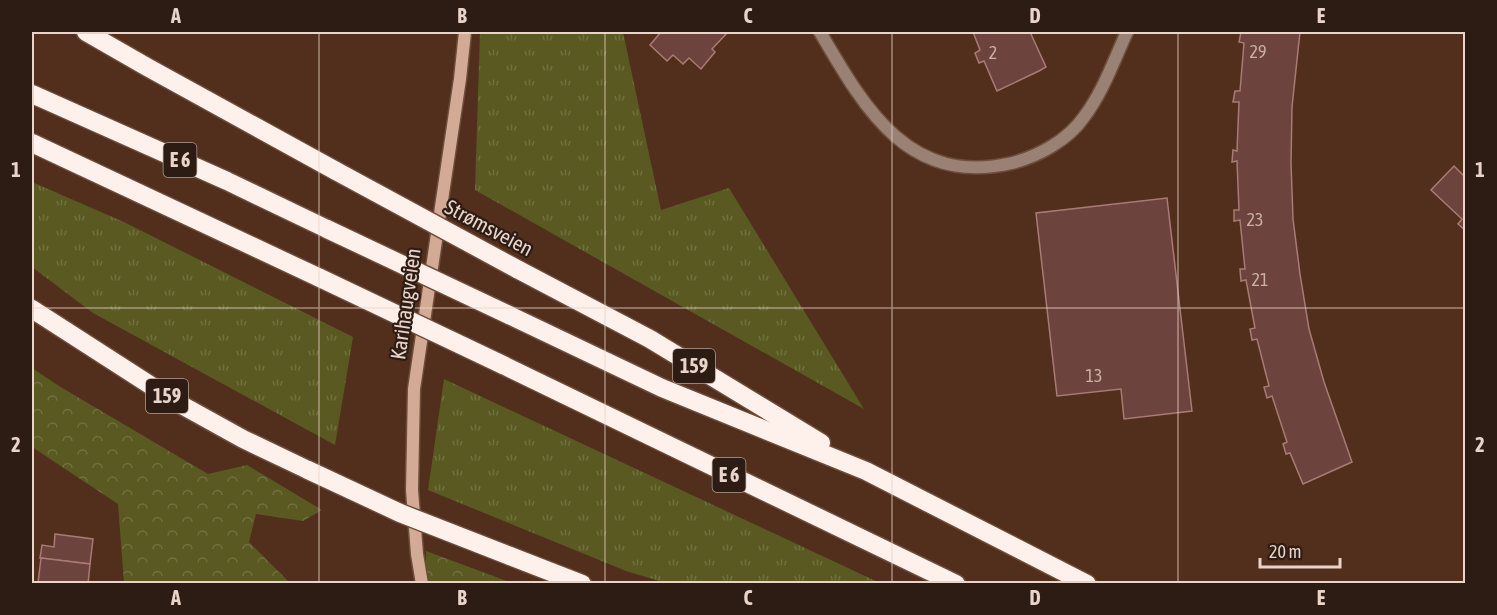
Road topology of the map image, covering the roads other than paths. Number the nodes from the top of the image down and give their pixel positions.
1 (86, 32) edge
2 (465, 32) edge
3 (820, 32) edge
4 (1126, 32) edge
5 (32, 94) edge
6 (32, 143) edge
7 (32, 309) edge
8 (866, 471) junction
9 (422, 584) edge
10 (582, 584) edge
11 (956, 584) edge
12 (1087, 584) edge

1 - 8 highway, Strømsveien / 159, bridge
2 - 9 main road, Karihaugveien
3 - 4 street
5 - 8 highway, E 6, bridge
6 - 11 highway, E 6, bridge
7 - 10 highway, 159, bridge
8 - 12 highway, E 6

